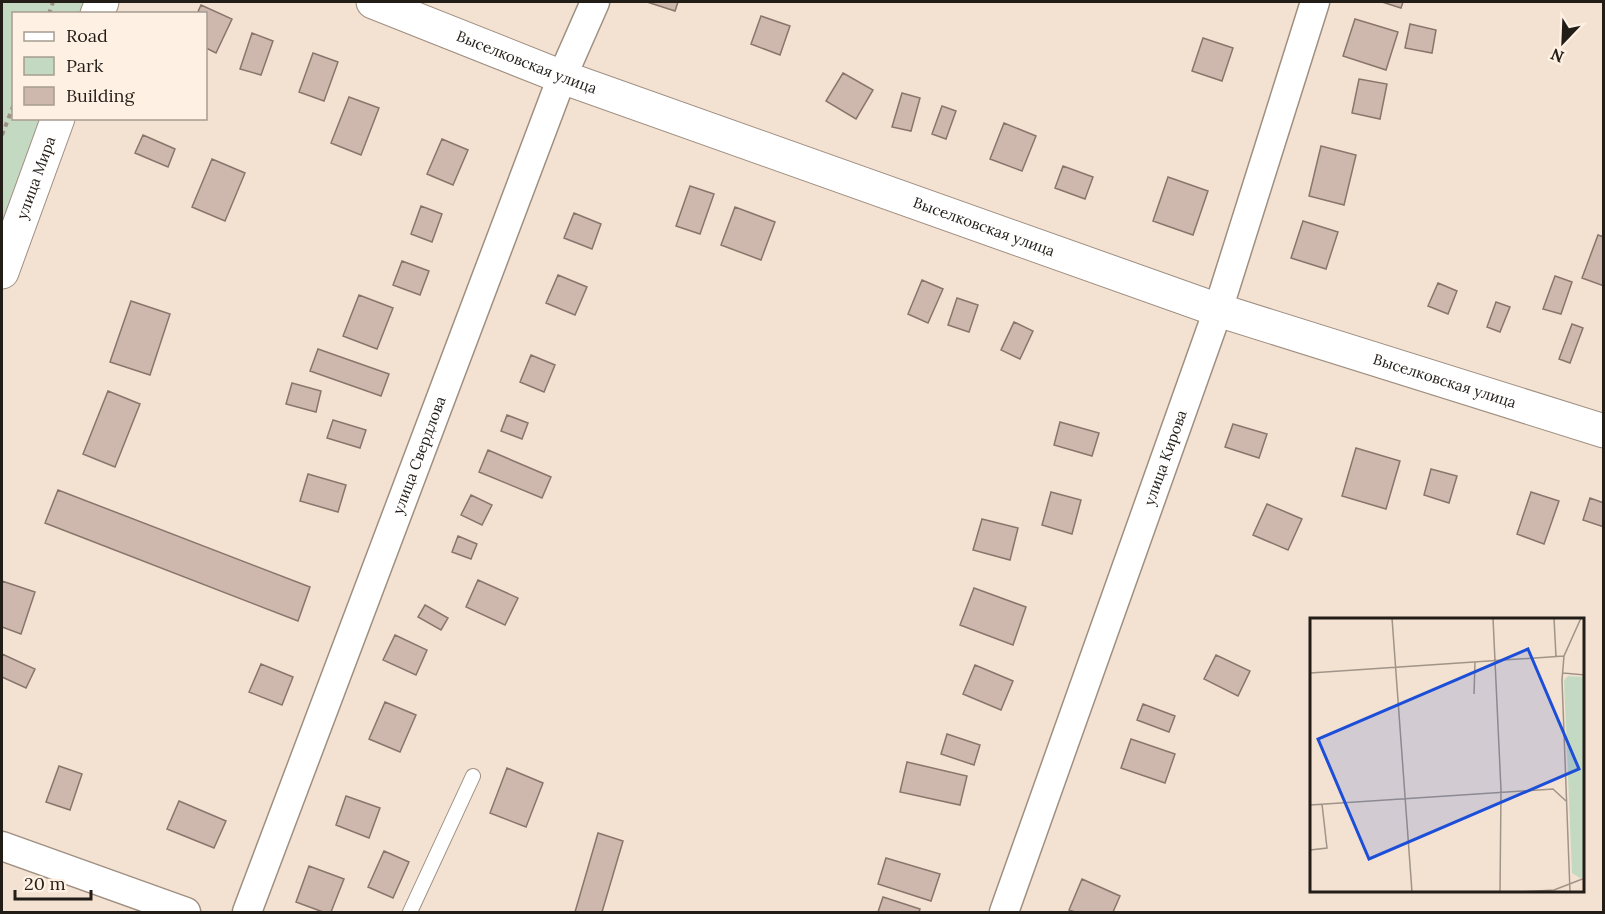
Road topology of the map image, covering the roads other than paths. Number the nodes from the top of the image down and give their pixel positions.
1 (373, 2) edge
2 (595, 2) edge
3 (1315, 2) edge
4 (562, 77) junction
5 (57, 120) edge
6 (2, 272) edge
7 (1218, 310) junction
8 (1604, 431) edge
9 (473, 776) dead end
10 (2, 846) edge
11 (186, 912) edge
12 (247, 912) edge
13 (410, 912) edge
14 (1005, 912) edge

1 - 4 street, Выселковская улица
2 - 4 street, улица Свердлова
3 - 7 street, улица Кирова
4 - 7 street, Выселковская улица
4 - 12 street, улица Свердлова
5 - 6 street, улица Мира
7 - 8 street, Выселковская улица
7 - 14 street, улица Кирова
9 - 13 lane
10 - 11 street

